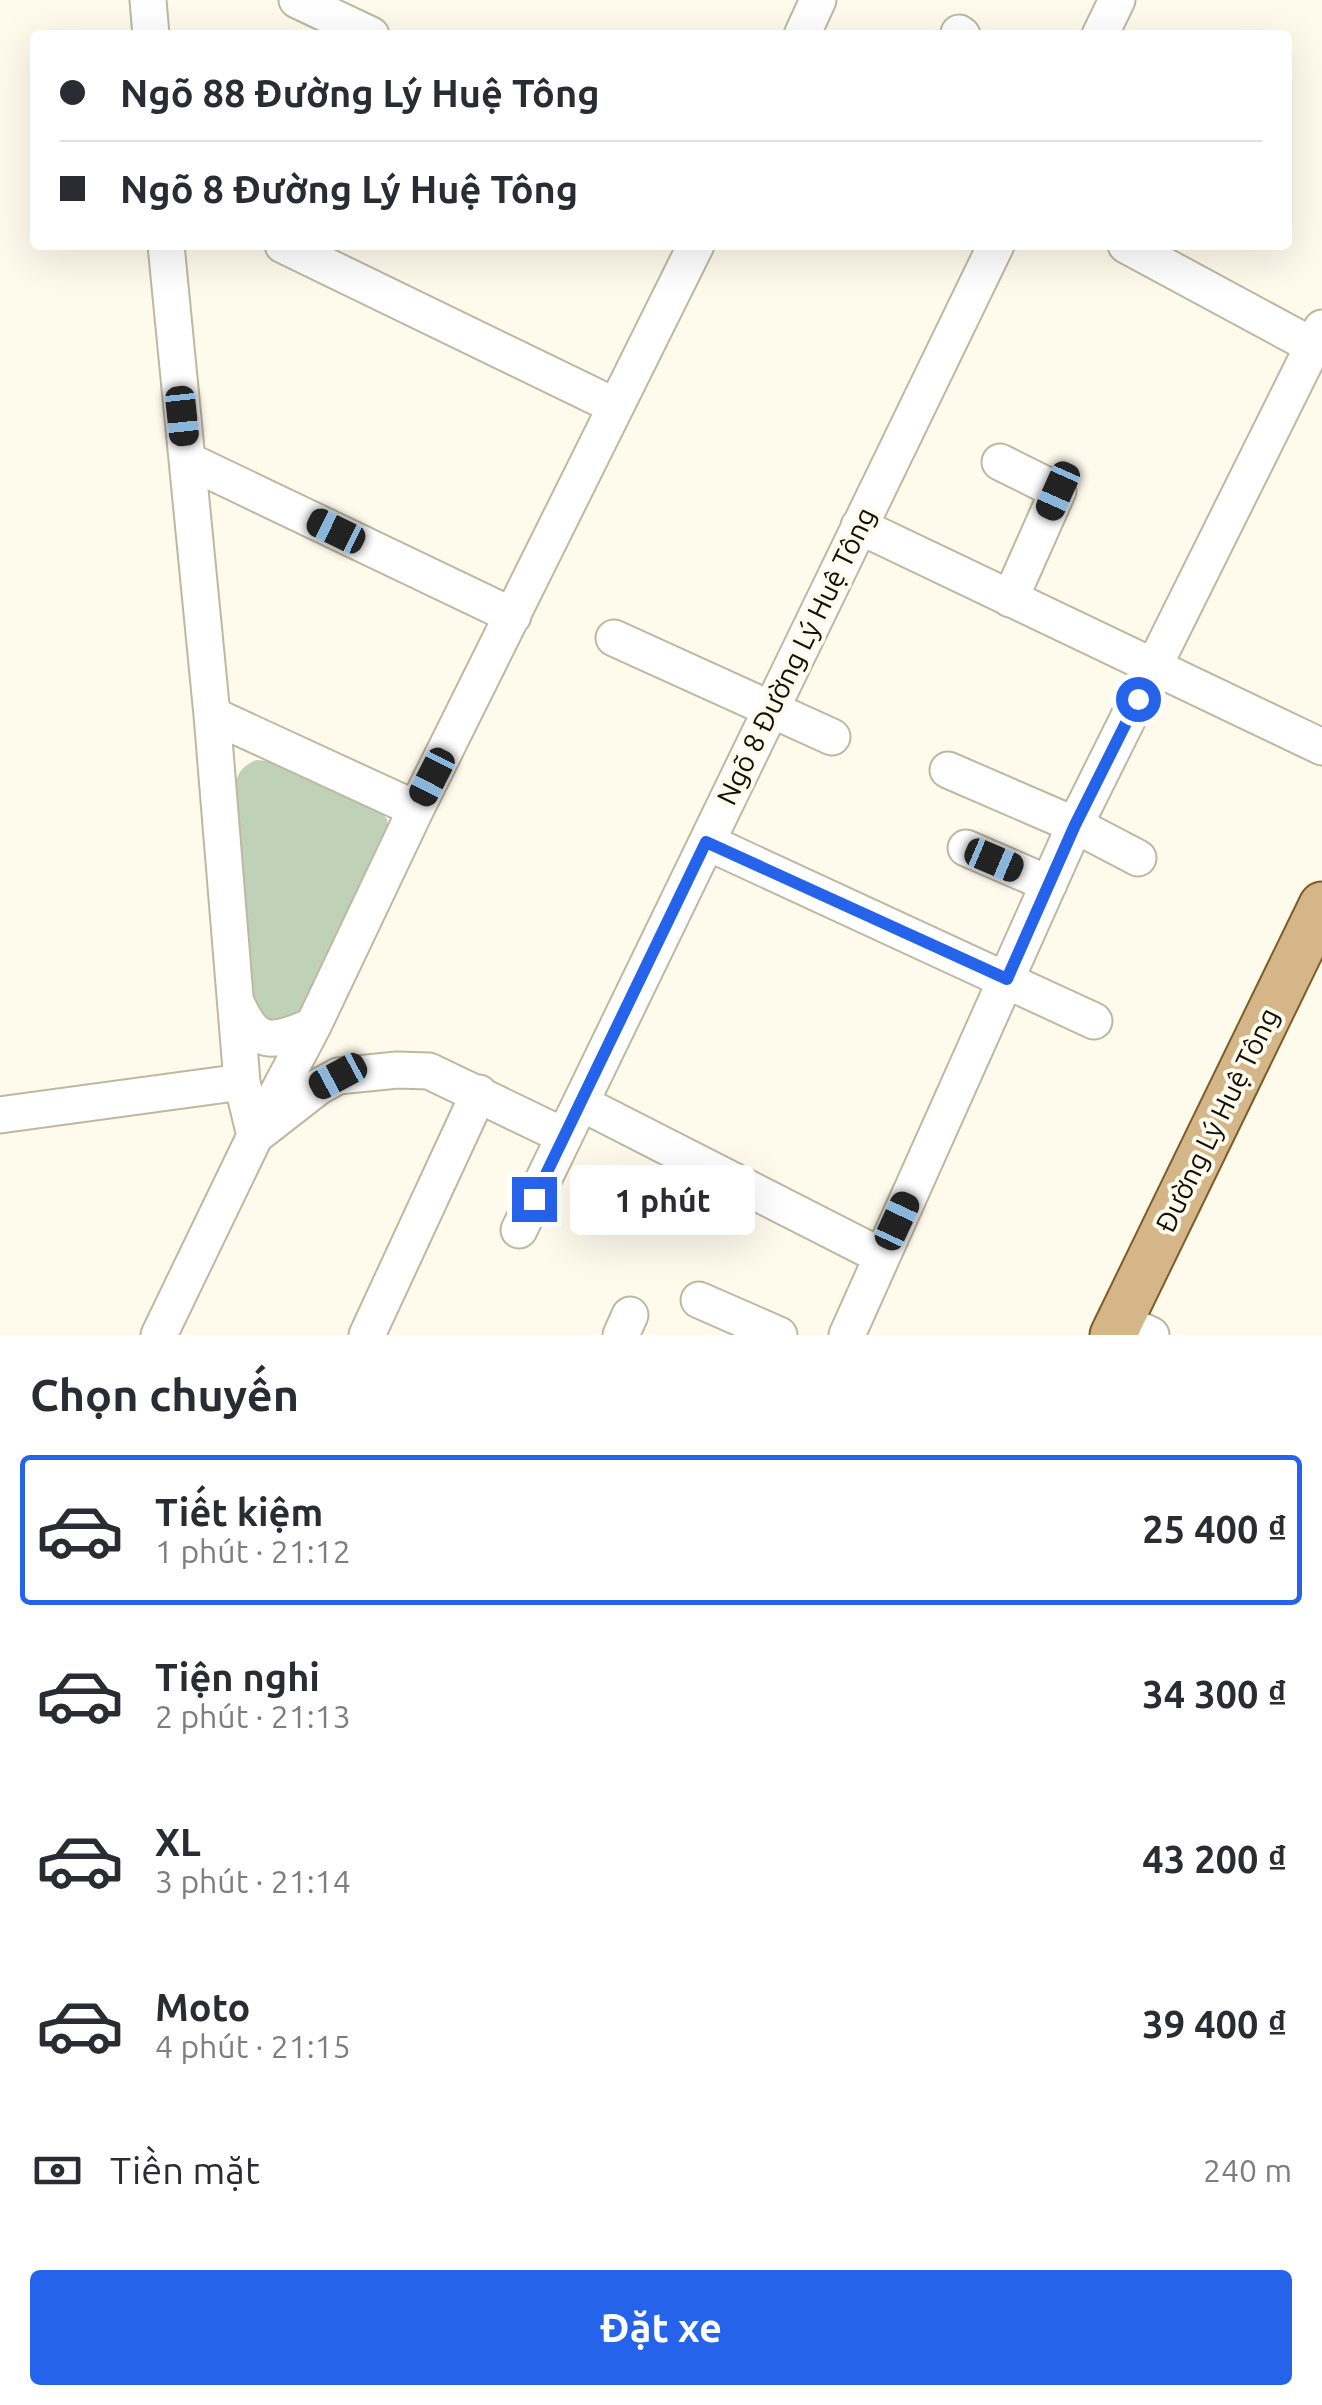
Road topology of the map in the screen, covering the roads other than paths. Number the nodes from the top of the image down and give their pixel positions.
1 (148, 0) edge
2 (297, 0) edge
3 (818, 0) edge
4 (1117, 0) edge
5 (150, 30) edge
6 (360, 30) edge
7 (804, 30) edge
8 (1102, 30) edge
9 (166, 250) edge
10 (292, 250) edge
11 (693, 250) edge
12 (994, 250) edge
13 (1136, 250) edge
14 (1318, 337) edge
15 (615, 406) junction
16 (187, 460) junction
17 (1000, 462) dead end
18 (859, 526) junction
19 (1010, 598) junction
20 (512, 616) junction
21 (614, 638) dead end
22 (1154, 667) junction
23 (770, 710) junction
24 (212, 715) junction
25 (832, 737) dead end
26 (1322, 747) edge
27 (948, 770) dead end
28 (416, 809) junction
29 (1075, 825) junction
30 (706, 842) junction
31 (966, 848) dead end
32 (1138, 858) dead end
33 (1049, 884) junction
34 (1316, 932) edge
35 (1007, 979) junction
36 (236, 1001) junction
37 (1094, 1022) dead end
38 (314, 1026) junction
39 (242, 1082) junction
40 (479, 1093) junction
41 (580, 1103) junction
42 (0, 1115) edge
43 (255, 1136) junction
44 (564, 1136) junction
45 (519, 1230) dead end
46 (882, 1256) junction
47 (699, 1300) dead end
48 (1128, 1330) edge
49 (160, 1335) edge
50 (367, 1335) edge
51 (778, 1335) edge
52 (847, 1335) edge

1 - 5 street
2 - 6 street
3 - 7 street
4 - 8 street
9 - 16 street
10 - 15 street
11 - 15 street
12 - 18 street, Ngõ 8 Đường Lý Huệ Tông
13 - 14 street
14 - 22 street
15 - 20 street
16 - 20 street
16 - 24 street
17 - 19 street
18 - 19 street
18 - 23 street, Ngõ 8 Đường Lý Huệ Tông
19 - 22 street
20 - 28 street
21 - 23 street
22 - 26 street
22 - 29 street
23 - 25 street
23 - 30 street, Ngõ 8 Đường Lý Huệ Tông
24 - 28 street
24 - 36 street
27 - 29 street
28 - 38 street
29 - 32 street
29 - 33 street
30 - 35 street
30 - 41 street, Ngõ 8 Đường Lý Huệ Tông
31 - 33 street
33 - 35 street
34 - 48 main road, Đường Lý Huệ Tông
35 - 37 street
35 - 46 street
36 - 38 street
36 - 39 street
38 - 43 street
39 - 42 street
39 - 43 street
40 - 43 street
40 - 44 street
40 - 50 street
41 - 44 street, Ngõ 8 Đường Lý Huệ Tông
41 - 46 street
43 - 49 street
44 - 45 street, Ngõ 8 Đường Lý Huệ Tông
46 - 52 street
47 - 51 street

